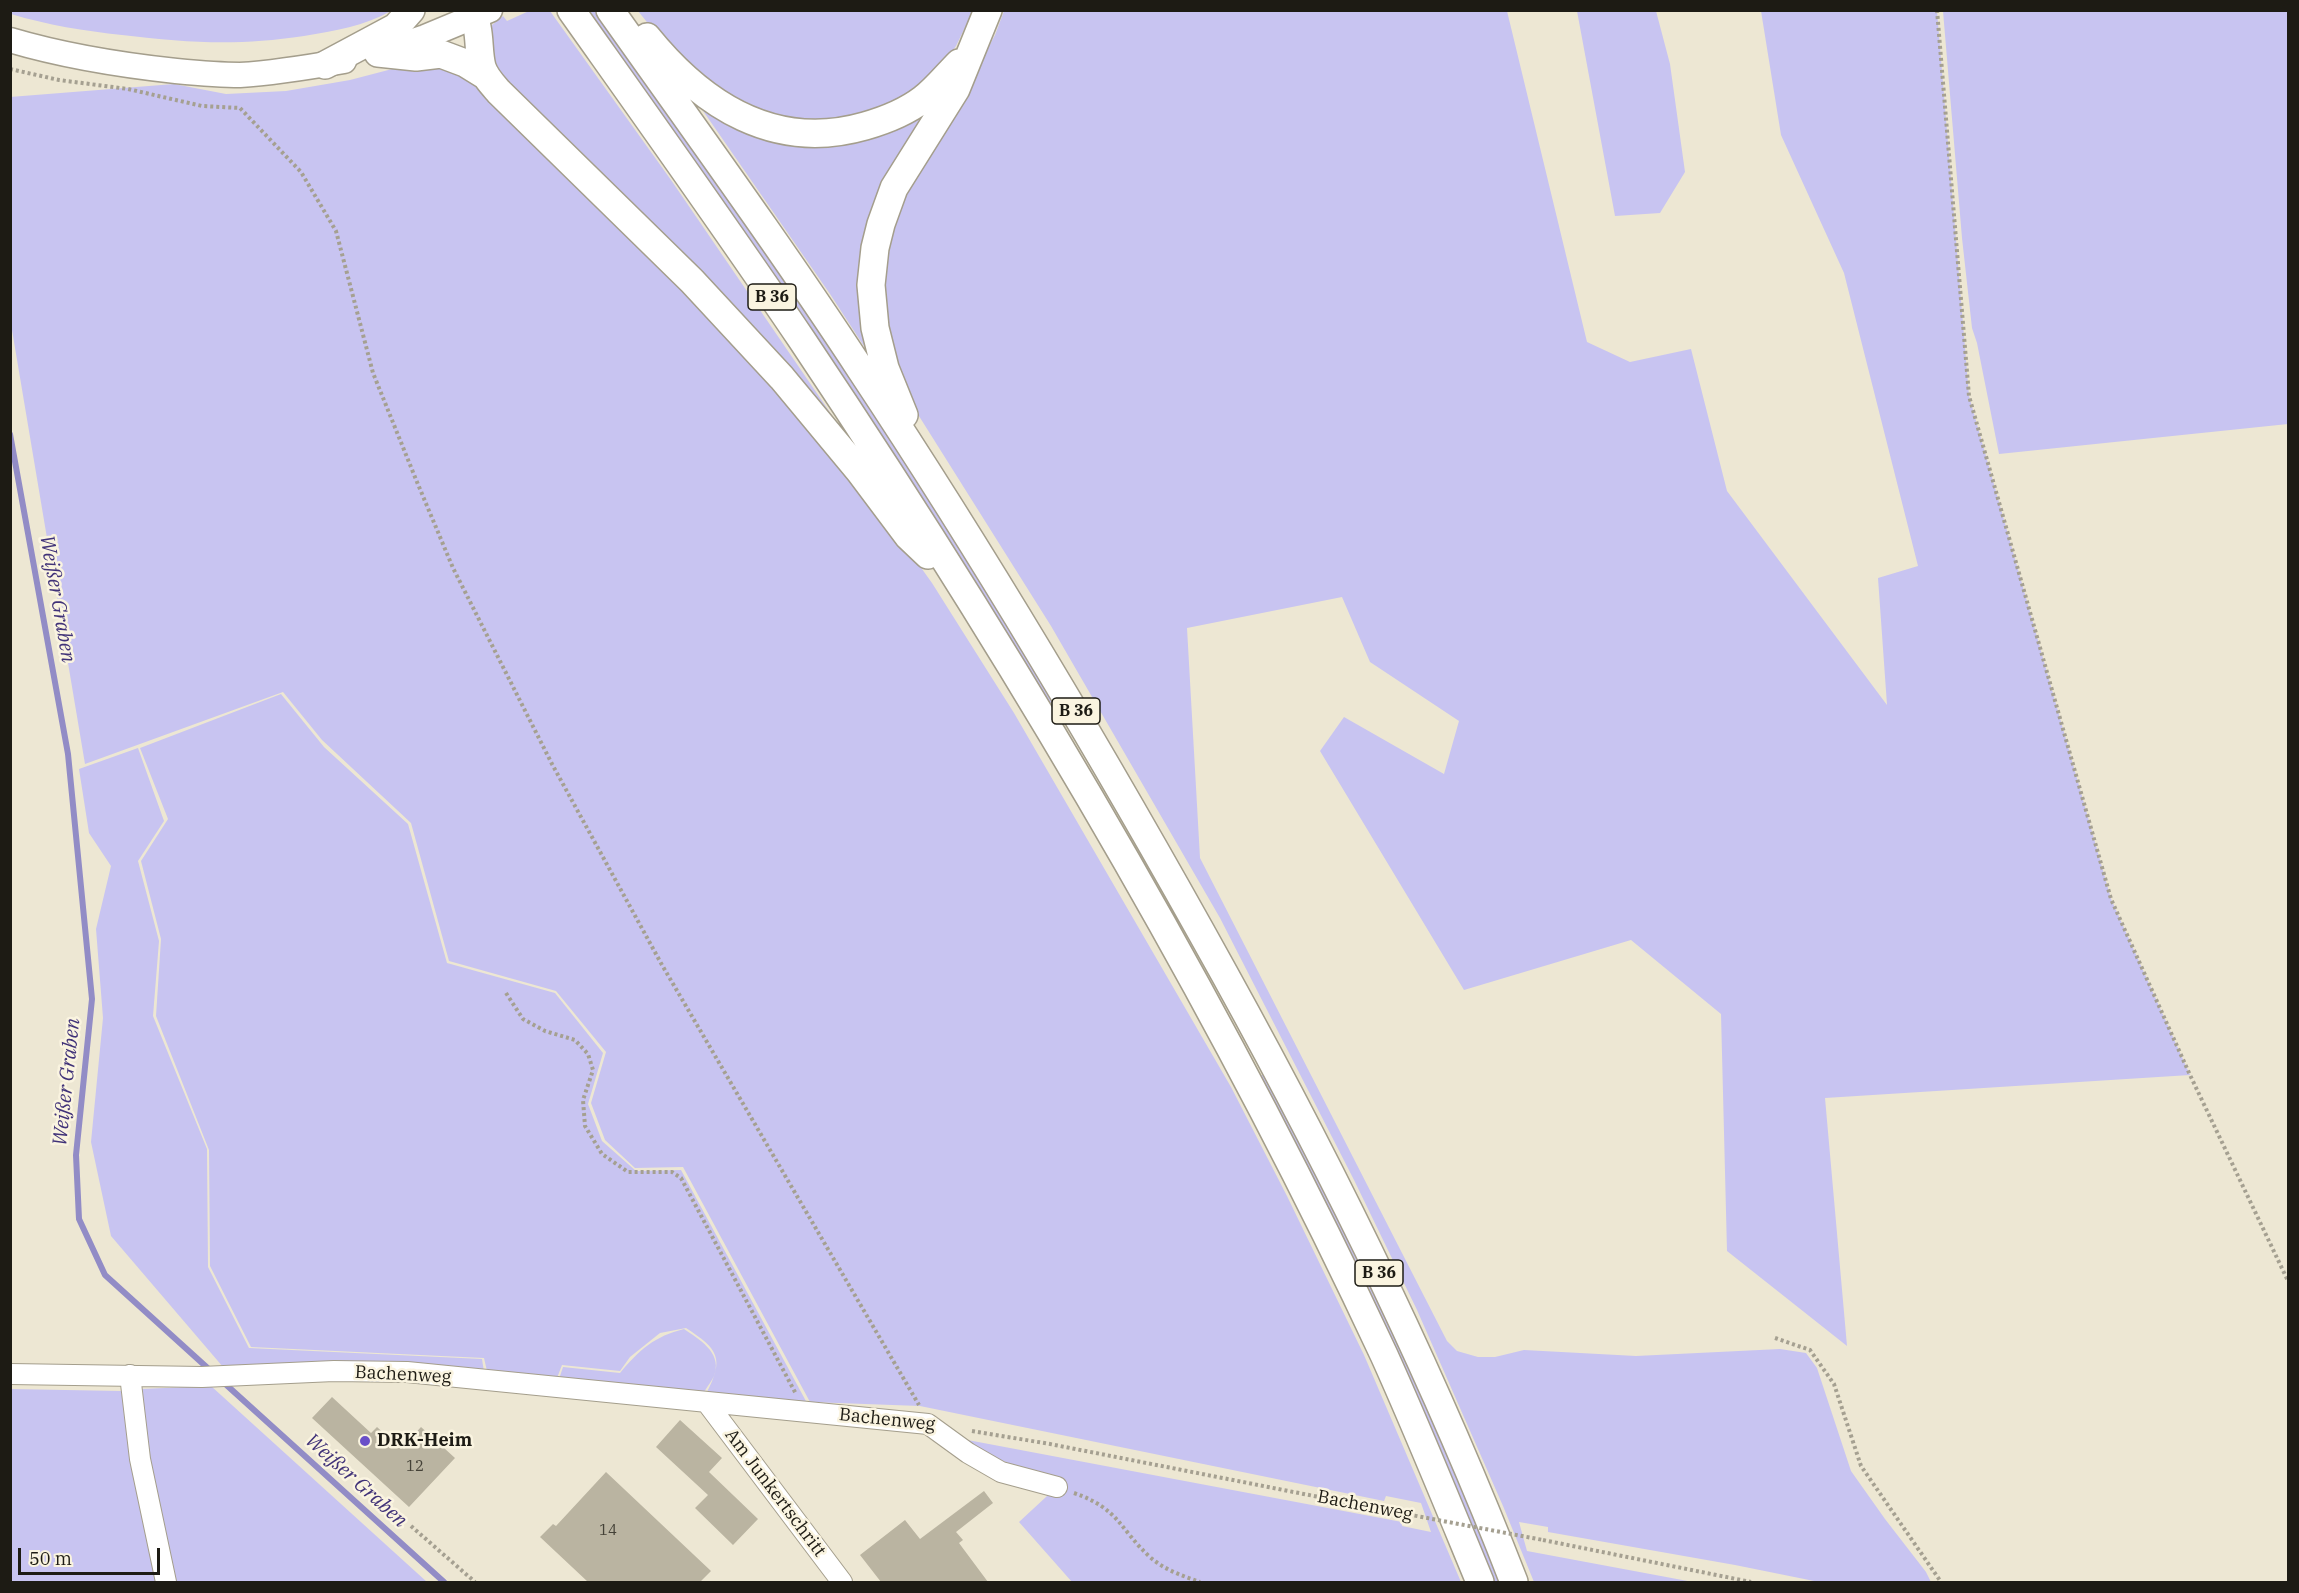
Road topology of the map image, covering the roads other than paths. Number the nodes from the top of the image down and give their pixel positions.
1 (411, 10) edge
2 (571, 10) edge
3 (610, 10) edge
4 (988, 10) edge
5 (478, 13) edge
6 (10, 40) edge
7 (970, 52) junction
8 (378, 53) junction
9 (325, 65) junction
10 (486, 76) junction
11 (917, 456) junction
12 (963, 590) junction
13 (10, 1374) edge
14 (130, 1375) junction
15 (707, 1403) junction
16 (1057, 1487) road end
17 (166, 1582) edge
18 (842, 1582) edge
19 (1480, 1582) edge
20 (1514, 1582) edge

1 - 9 highway
2 - 12 highway, B 36
3 - 7 highway
3 - 11 highway, B 36
4 - 7 highway
5 - 8 main road
5 - 10 highway, B 36
6 - 9 main road
7 - 11 highway, B 36
8 - 9 main road
8 - 10 highway, B 36
10 - 12 highway, B 36
11 - 20 highway, B 36
12 - 19 highway, B 36
13 - 14 street, Bachenweg
14 - 15 street, Bachenweg
14 - 17 street
15 - 16 street, Bachenweg
15 - 18 street, Am Junkertschritt

